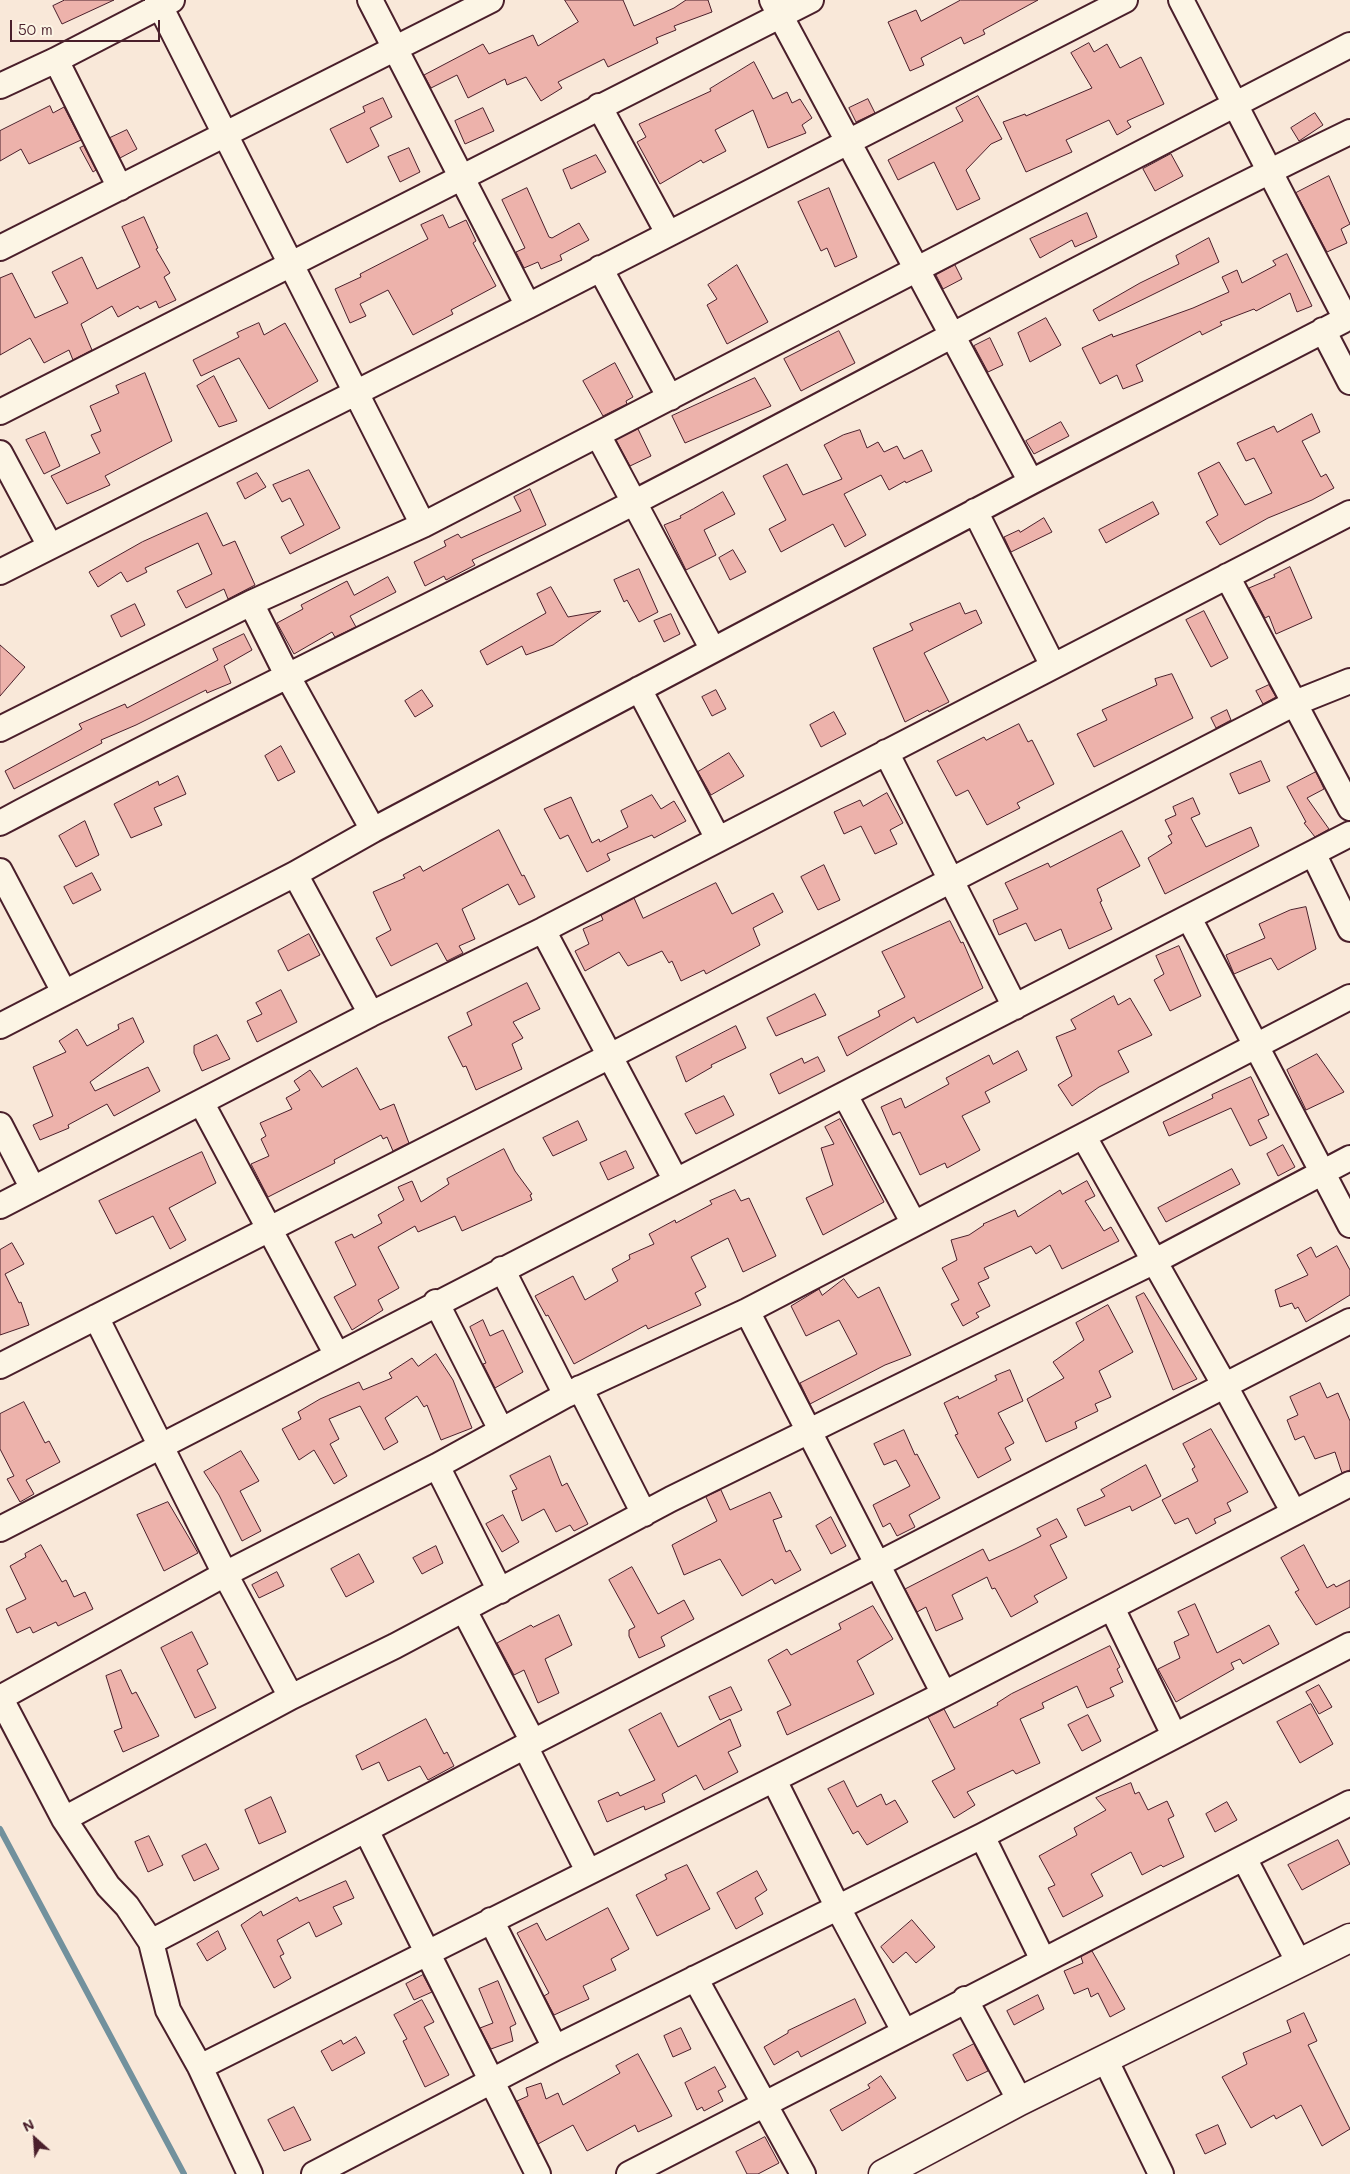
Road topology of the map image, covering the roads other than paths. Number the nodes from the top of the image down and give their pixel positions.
1 (370, 0) edge
2 (491, 0) edge
3 (811, 0) edge
4 (1125, 0) edge
5 (1181, 0) edge
6 (163, 2) edge
7 (777, 8) edge
8 (1350, 45) edge
9 (394, 50) junction
10 (56, 60) junction
11 (0, 86) edge
12 (1235, 104) junction
13 (599, 106) junction
14 (1350, 132) edge
15 (226, 135) junction
16 (849, 140) junction
17 (1269, 171) junction
18 (462, 178) junction
19 (120, 188) junction
20 (668, 233) junction
21 (0, 248) edge
22 (290, 264) junction
23 (600, 268) junction
24 (916, 268) junction
25 (528, 306) junction
26 (1348, 318) edge
27 (1323, 330) junction
28 (952, 334) junction
29 (1350, 382) edge
30 (354, 393) junction
31 (670, 398) junction
32 (0, 412) edge
33 (598, 435) junction
34 (0, 453) edge
35 (1031, 482) junction
36 (633, 503) junction
37 (975, 511) junction
38 (1350, 513) edge
39 (423, 525) junction
40 (50, 546) junction
41 (0, 572) edge
42 (1227, 576) junction
43 (251, 603) junction
44 (713, 650) junction
45 (1053, 666) junction
46 (287, 675) junction
47 (1350, 681) edge
48 (639, 690) junction
49 (1295, 703) junction
50 (0, 730) edge
51 (886, 752) junction
52 (1350, 808) edge
53 (0, 823) edge
54 (373, 830) junction
55 (1350, 834) edge
56 (718, 839) junction
57 (1313, 853) junction
58 (0, 871) edge
59 (295, 874) junction
60 (951, 880) junction
61 (1189, 918) junction
62 (1350, 929) edge
63 (543, 930) junction
64 (64, 992) junction
65 (1350, 997) edge
66 (1014, 1007) junction
67 (371, 1014) junction
68 (0, 1026) edge
69 (1257, 1046) junction
70 (610, 1056) junction
71 (845, 1095) junction
72 (201, 1102) junction
73 (0, 1125) edge
74 (1084, 1137) junction
75 (1350, 1158) edge
76 (1323, 1173) junction
77 (676, 1182) junction
78 (33, 1189) junction
79 (0, 1206) edge
80 (914, 1224) junction
81 (1350, 1225) edge
82 (269, 1230) junction
83 (1153, 1262) junction
84 (502, 1269) junction
85 (436, 1302) junction
86 (748, 1311) junction
87 (96, 1317) junction
88 (1350, 1322) edge
89 (336, 1356) junction
90 (0, 1366) edge
91 (1225, 1386) junction
92 (573, 1392) junction
93 (501, 1430) junction
94 (810, 1432) junction
95 (160, 1446) junction
96 (437, 1466) junction
97 (1350, 1484) edge
98 (1294, 1513) junction
99 (644, 1514) junction
100 (0, 1529) edge
101 (878, 1566) junction
102 (225, 1574) junction
103 (500, 1591) junction
104 (1112, 1608) junction
105 (464, 1610) junction
106 (1349, 1650) edge
107 (944, 1694) junction
108 (0, 1697) edge
109 (291, 1697) junction
110 (1174, 1735) junction
111 (529, 1744) junction
112 (774, 1780) junction
113 (1350, 1803) edge
114 (64, 1819) junction
115 (366, 1830) junction
116 (982, 1836) junction
117 (1244, 1858) junction
118 (588, 1871) junction
119 (838, 1908) junction
120 (492, 1920) junction
121 (1350, 1938) edge
122 (151, 1942) junction
123 (427, 1952) junction
124 (1043, 1960) junction
125 (1299, 1963) junction
126 (695, 1978) junction
127 (965, 1999) junction
128 (904, 2031) junction
129 (555, 2048) junction
130 (1105, 2060) junction
131 (200, 2067) junction
132 (491, 2083) junction
133 (1020, 2101) junction
134 (765, 2105) junction
135 (250, 2174) edge
136 (314, 2174) edge
137 (538, 2174) edge
138 (630, 2174) edge
139 (803, 2174) edge
140 (883, 2174) edge
141 (1162, 2174) edge

1 - 9 street
2 - 9 street
3 - 7 street
4 - 16 street
5 - 12 street
6 - 10 street
6 - 15 street
7 - 13 street
7 - 16 street
8 - 12 street
9 - 15 street
9 - 18 street
10 - 11 street
10 - 19 street
12 - 17 street
12 - 24 street
13 - 18 street
13 - 20 street
14 - 17 street
15 - 19 street
15 - 22 street
16 - 20 street
16 - 24 street
17 - 26 street
17 - 28 street
18 - 22 street
18 - 25 street
19 - 21 street
20 - 23 street
22 - 30 street
22 - 32 street
23 - 25 street
23 - 31 street
24 - 28 street
24 - 31 street
25 - 30 street
26 - 27 street
27 - 29 street
27 - 35 street
28 - 35 street
28 - 36 street
30 - 39 street
30 - 40 street
31 - 33 street
33 - 36 street
33 - 39 street
34 - 40 street
35 - 37 street
36 - 44 street
36 - 46 street
37 - 44 street
37 - 45 street
38 - 42 street
39 - 43 street
40 - 41 street
42 - 45 street
42 - 49 street
43 - 46 street
43 - 50 street
44 - 48 street
45 - 51 street
46 - 53 street
46 - 54 street
47 - 49 street
48 - 54 street
48 - 56 street
49 - 52 street
49 - 60 street
51 - 56 street
51 - 60 street
54 - 59 street
55 - 57 street
56 - 63 street
57 - 61 street
57 - 62 street
58 - 64 street
59 - 64 street
59 - 67 street
60 - 66 street
60 - 70 street
61 - 66 street
61 - 69 street
63 - 67 street
63 - 70 street
64 - 68 street
65 - 69 street
66 - 71 street
67 - 72 street
69 - 74 street
69 - 76 street
70 - 77 street
70 - 82 street
71 - 77 street
71 - 80 street
72 - 78 street
72 - 82 street
73 - 78 street
74 - 80 street
74 - 83 street
75 - 76 street
76 - 81 street
76 - 83 street
77 - 84 street
78 - 79 street
80 - 86 street
82 - 87 street
82 - 89 street
83 - 91 street
83 - 94 street
84 - 85 street
84 - 92 street
85 - 89 street
85 - 93 street
86 - 92 street
86 - 94 street
87 - 90 street
87 - 95 street
88 - 91 street
89 - 95 street
91 - 98 street
91 - 101 street
92 - 93 street
92 - 99 street
93 - 96 street
94 - 99 street
94 - 101 street
95 - 100 street
95 - 102 street
96 - 102 street
96 - 103 street
97 - 98 street
98 - 104 street
99 - 103 street
101 - 107 street
101 - 111 street
102 - 108 street
102 - 109 street
103 - 105 street
104 - 107 street
104 - 110 street
105 - 109 street
105 - 111 street
106 - 110 street
107 - 112 street
108 - 114 street
109 - 114 street
110 - 116 street
111 - 115 street
111 - 118 street
112 - 118 street
112 - 119 street
113 - 117 street
114 - 122 street
115 - 122 street
115 - 123 street
116 - 119 street
116 - 124 street
117 - 124 street
117 - 125 street
118 - 120 street
119 - 126 street
119 - 128 street
120 - 123 street
120 - 129 street
121 - 125 street
122 - 131 street
123 - 131 street
123 - 132 street
124 - 127 street
125 - 130 street
126 - 129 street
126 - 134 street
127 - 128 street
127 - 133 street
128 - 134 street
129 - 132 street
130 - 133 street
130 - 141 street
131 - 135 street
132 - 136 street
132 - 137 street
133 - 140 street
134 - 138 street
134 - 139 street

